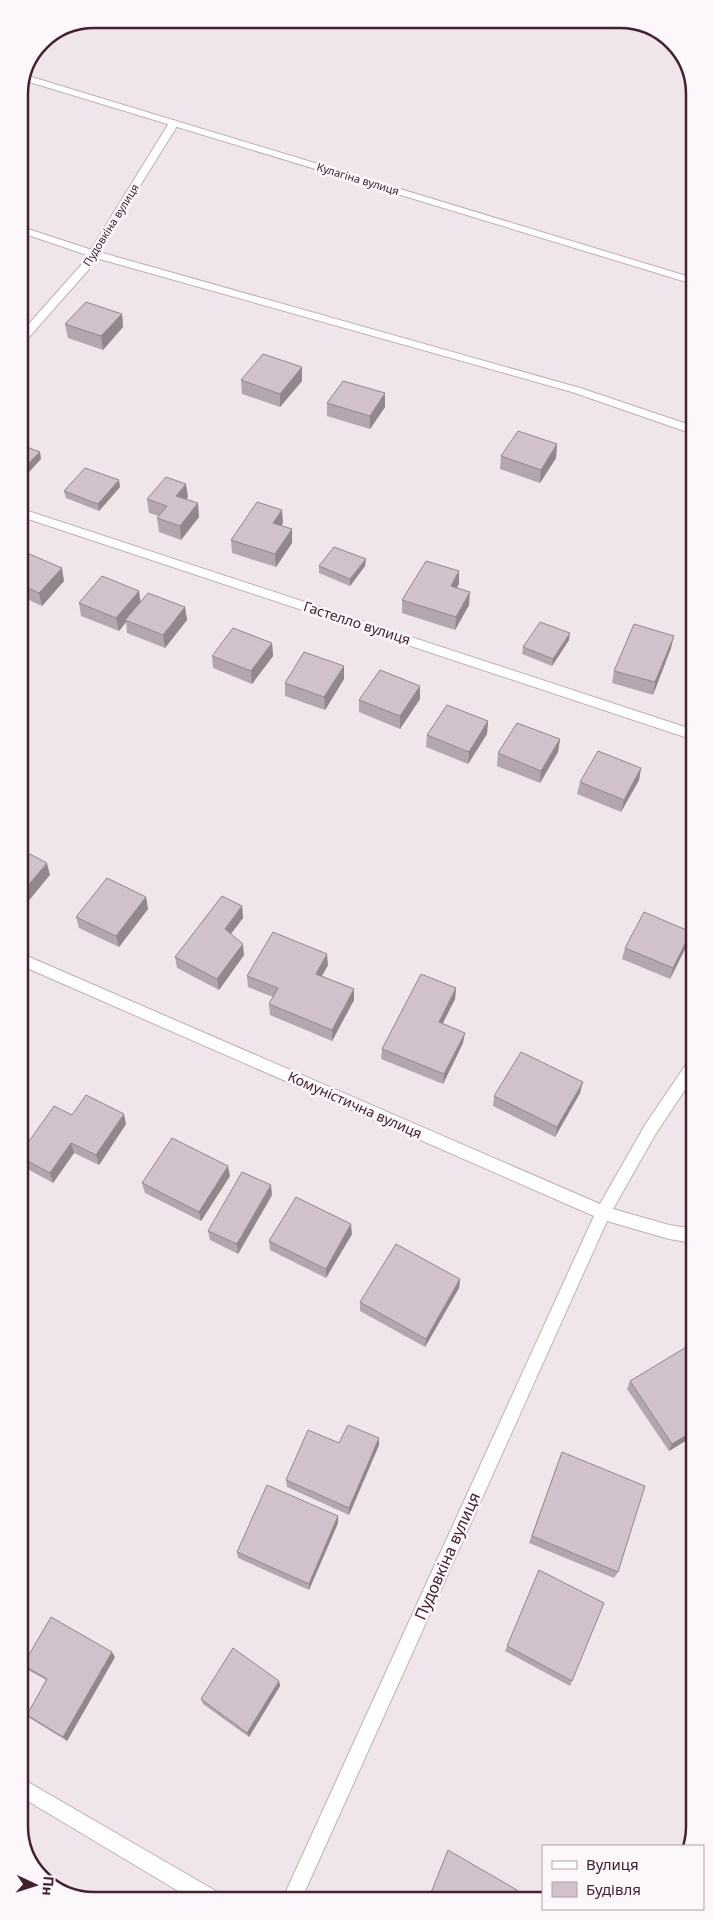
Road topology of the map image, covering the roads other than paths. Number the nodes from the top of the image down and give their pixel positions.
1 (29, 80) edge
2 (174, 123) junction
3 (28, 232) edge
4 (94, 254) junction
5 (686, 279) edge
6 (28, 332) edge
7 (686, 428) edge
8 (28, 515) edge
9 (686, 732) edge
10 (27, 962) edge
11 (686, 1076) edge
12 (602, 1213) junction
13 (686, 1235) edge
14 (27, 1791) edge
15 (200, 1892) edge
16 (295, 1892) edge

1 - 2 street, Кулагіна вулиця
2 - 4 street, Пудовкіна вулиця
2 - 5 street, Кулагіна вулиця
3 - 4 street
4 - 6 street, Пудовкіна вулиця
4 - 7 street
8 - 9 street, Гастелло вулиця
10 - 12 street, Комуністична вулиця
11 - 12 street, Пудовкіна вулиця
12 - 13 street, Комуністична вулиця
12 - 16 street, Пудовкіна вулиця
14 - 15 street

